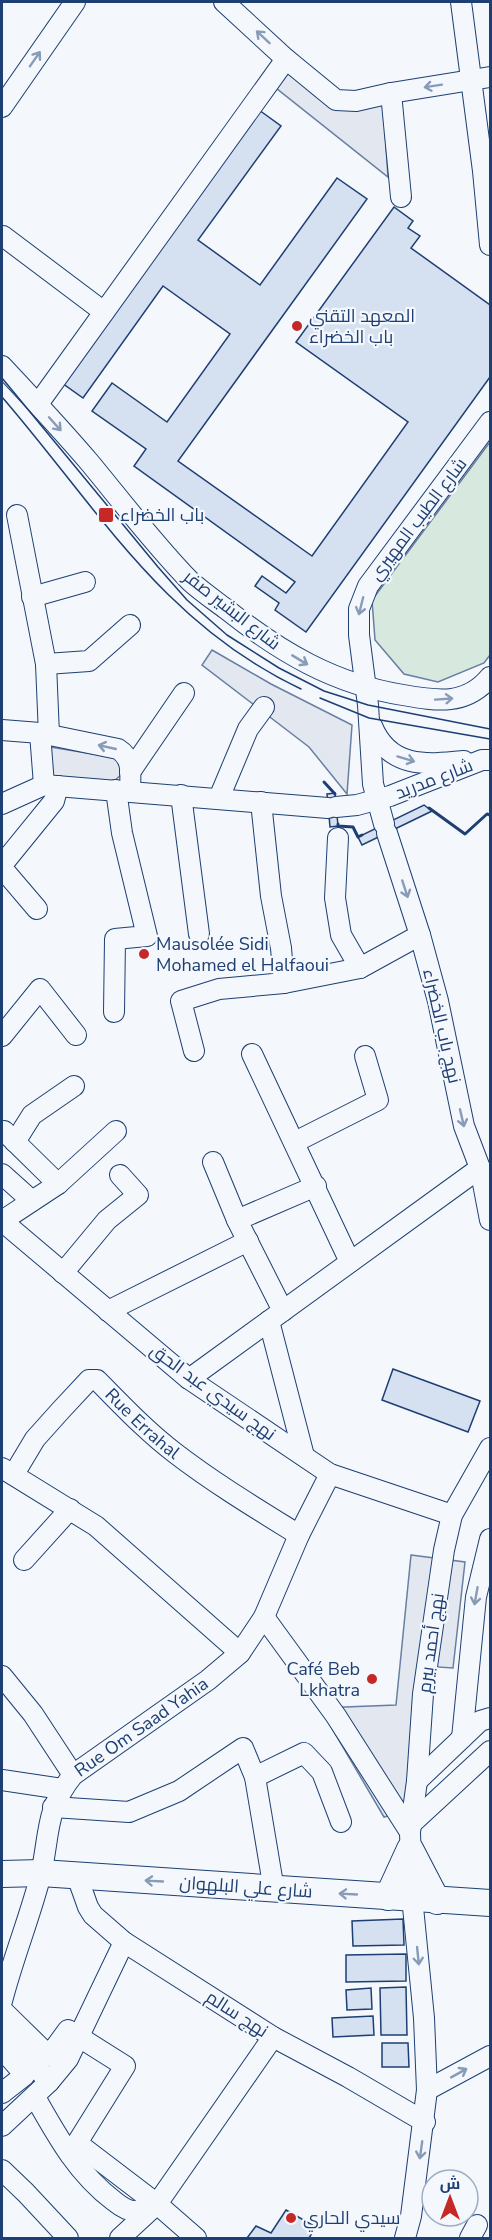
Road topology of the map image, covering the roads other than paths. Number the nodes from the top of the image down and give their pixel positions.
1 (75, 2) edge
2 (224, 2) edge
3 (461, 2) edge
4 (286, 59) junction
5 (481, 78) edge
6 (391, 93) junction
7 (2, 107) edge
8 (401, 197) dead end
9 (3, 236) dead end
10 (490, 245) edge
11 (104, 312) junction
12 (2, 366) edge
13 (38, 404) junction
14 (490, 422) edge
15 (17, 515) dead end
16 (85, 582) dead end
17 (32, 597) junction
18 (130, 625) dead end
19 (46, 664) junction
20 (490, 677) edge
21 (366, 688) junction
22 (184, 693) dead end
23 (264, 707) dead end
24 (369, 718) junction
25 (2, 730) edge
26 (44, 734) junction
27 (486, 760) edge
28 (51, 785) junction
29 (126, 785) junction
30 (181, 795) junction
31 (219, 798) junction
32 (377, 800) junction
33 (261, 802) junction
34 (2, 804) edge
35 (338, 838) dead end
36 (2, 866) edge
37 (37, 909) dead end
38 (199, 934) dead end
39 (420, 935) junction
40 (360, 968) junction
41 (284, 983) junction
42 (114, 1012) dead end
43 (76, 1035) dead end
44 (2, 1036) edge
45 (194, 1052) dead end
46 (252, 1054) dead end
47 (365, 1056) dead end
48 (74, 1086) dead end
49 (116, 1131) dead end
50 (295, 1143) junction
51 (213, 1162) dead end
52 (2, 1174) edge
53 (120, 1174) dead end
54 (485, 1180) edge
55 (58, 1184) junction
56 (316, 1186) junction
57 (32, 1201) junction
58 (237, 1220) junction
59 (490, 1220) edge
60 (2, 1221) edge
61 (248, 1241) junction
62 (350, 1262) junction
63 (63, 1273) junction
64 (108, 1311) junction
65 (276, 1316) junction
66 (189, 1379) junction
67 (490, 1449) edge
68 (304, 1456) junction
69 (8, 1471) edge
70 (330, 1474) junction
71 (70, 1509) junction
72 (452, 1515) junction
73 (299, 1535) junction
74 (490, 1539) edge
75 (24, 1560) dead end
76 (264, 1617) junction
77 (240, 1653) junction
78 (2, 1676) edge
79 (490, 1716) edge
80 (462, 1737) junction
81 (490, 1751) edge
82 (255, 1777) junction
83 (2, 1780) edge
84 (417, 1781) junction
85 (68, 1782) junction
86 (53, 1807) junction
87 (341, 1822) dead end
88 (410, 1835) junction
89 (41, 1873) junction
90 (2, 1874) edge
91 (77, 1876) junction
92 (274, 1890) junction
93 (412, 1898) junction
94 (490, 1903) edge
95 (124, 1942) junction
96 (2, 2001) edge
97 (2, 2010) edge
98 (2, 2026) edge
99 (79, 2037) junction
100 (273, 2037) junction
101 (2, 2049) edge
102 (490, 2056) edge
103 (49, 2082) junction
104 (427, 2090) junction
105 (2, 2093) edge
106 (35, 2097) junction
107 (425, 2122) junction
108 (2, 2126) edge
109 (2, 2170) edge
110 (2, 2181) edge
111 (157, 2204) junction
112 (56, 2238) edge
113 (68, 2238) edge
114 (120, 2238) edge
115 (196, 2238) edge
116 (405, 2238) edge

7 -> 1 street
4 -> 2 street
3 - 5 street
4 - 6 street
4 - 11 street
5 -> 6 street
5 - 10 street
6 - 8 street
9 - 11 street
11 - 13 street
12 - 13 street, شارع البشير صفر
13 -> 21 street, شارع البشير صفر
14 -> 21 street, شارع الطيب المهيري
15 - 17 street
16 - 17 street
17 - 19 street
18 - 19 street
19 - 26 street
21 -> 20 street, شارع البشير صفر
21 - 24 street, شارع الطيب المهيري
22 - 29 street
23 - 31 street
24 -> 27 street
24 - 32 street, شارع الطيب المهيري
25 - 26 street
26 - 28 street
29 -> 26 street
27 - 32 street, شارع مدريد
28 - 29 street, شارع مدريد
28 - 34 street
28 - 36 street
29 - 30 street, شارع مدريد
29 - 42 street
30 - 31 street, شارع مدريد
30 - 38 street
31 - 33 street, شارع مدريد
32 - 33 street, شارع مدريد
32 -> 39 street, نهج باب الخضراء
33 - 41 street
35 - 40 street
36 - 37 street
39 - 40 street
39 -> 54 street, نهج باب الخضراء
40 - 41 street
41 - 45 street
43 - 44 street
46 - 50 street
47 - 50 street
48 - 55 street
49 - 55 street
50 - 56 street
51 - 58 street
52 - 57 street
53 - 63 street
54 - 59 street, نهج باب الخضراء
54 - 62 street
55 - 57 street
56 - 58 street
56 - 62 street
57 - 60 street
58 - 61 street
60 - 63 street, نهج سيدي عبد الحق
61 - 64 street
61 - 65 street
62 - 65 street
63 - 64 street, نهج سيدي عبد الحق
64 - 66 street, نهج سيدي عبد الحق
65 - 66 street
65 - 68 street
66 - 68 street, نهج سيدي عبد الحق
67 - 72 street, نهج أحمد بيرم
68 - 70 street, نهج سيدي عبد الحق
69 - 71 street
69 - 73 street, Rue Errahal
70 - 72 street, نهج سيدي عبد الحق
70 - 73 street, Rue Om Saad Yahia
71 - 75 street
71 - 77 street
72 - 84 street, نهج أحمد بيرم
73 - 76 street, Rue Om Saad Yahia
74 -> 80 street
76 - 77 street, Rue Om Saad Yahia
76 - 88 street
77 - 85 street, Rue Om Saad Yahia
78 - 85 street
79 - 80 street
80 - 84 street
81 - 88 street
82 - 86 street
82 - 87 street
82 - 92 street
83 - 85 street
84 - 88 street, نهج أحمد بيرم
85 - 86 street, Rue Om Saad Yahia
86 - 89 street, Rue Om Saad Yahia
88 - 93 main road
88 - 93 main road
89 - 90 main road, شارع علي البلهوان
89 - 91 main road, شارع علي البلهوان
89 - 96 street, Rue Om Saad Yahia
92 -> 91 main road, شارع علي البلهوان
91 - 95 street, نهج سالم
93 -> 92 main road, شارع علي البلهوان
93 - 94 main road, شارع علي البلهوان
93 -> 104 street
95 - 99 street
95 - 100 street, نهج سالم
97 - 99 street
98 - 103 street
99 - 103 street
99 - 111 street
100 - 107 street, نهج سالم
100 - 111 street
101 - 105 street
104 -> 102 street
103 - 106 street
104 - 107 street
106 - 108 street
106 - 111 street
107 -> 116 street
109 - 113 street
110 - 112 street
111 - 114 street
111 - 115 street

